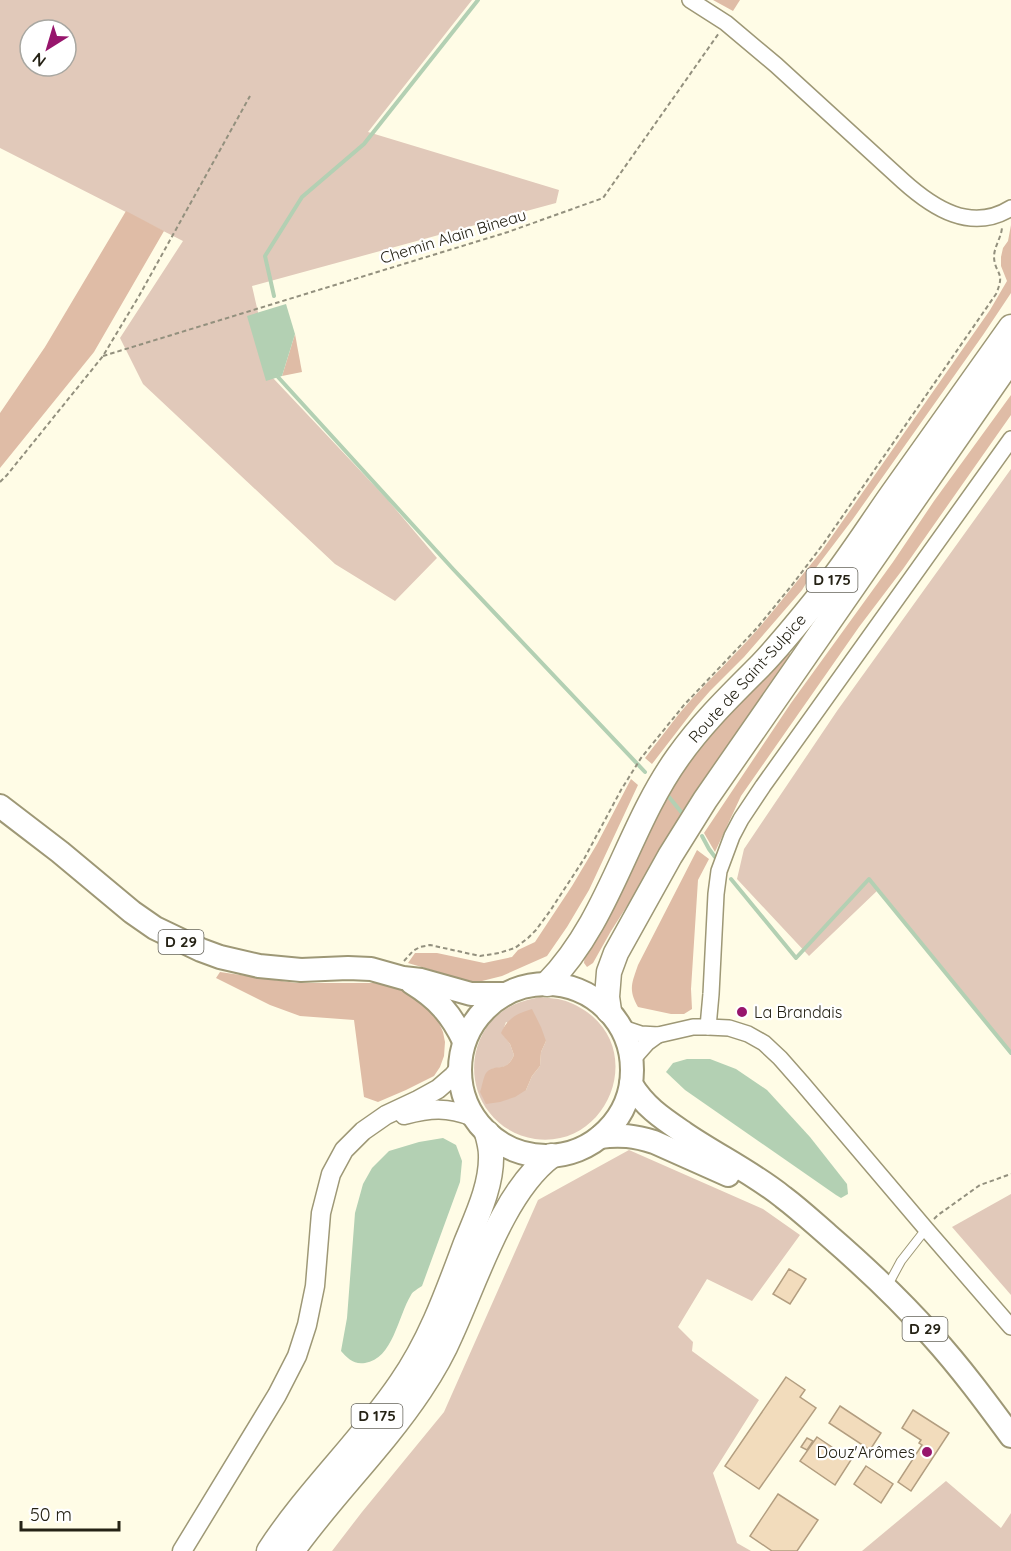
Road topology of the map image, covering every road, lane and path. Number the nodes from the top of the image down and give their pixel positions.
1 (690, 0) edge
2 (726, 23) junction
3 (250, 96) dead end
4 (1004, 211) edge
5 (1011, 327) edge
6 (103, 356) junction
7 (1011, 359) edge
8 (1011, 439) edge
9 (0, 482) edge
10 (0, 806) edge
11 (399, 976) junction
12 (547, 984) junction
13 (505, 994) junction
14 (615, 1019) junction
15 (708, 1027) junction
16 (658, 1035) junction
17 (464, 1041) junction
18 (632, 1060) junction
19 (459, 1068) junction
20 (631, 1084) junction
21 (480, 1125) junction
22 (363, 1131) junction
23 (600, 1137) junction
24 (551, 1156) junction
25 (1011, 1174) edge
26 (926, 1229) junction
27 (826, 1234) junction
28 (887, 1288) junction
29 (1011, 1327) edge
30 (1011, 1436) edge
31 (182, 1551) edge
32 (269, 1551) edge
33 (292, 1551) edge

1 - 2 street
2 - 4 street
2 - 6 path, Chemin Alain Bineau
3 - 6 path
4 - 11 path
5 - 12 highway, Route de Saint-Sulpice / D 175
6 - 9 path
7 - 14 highway, D 175
8 - 15 street
10 - 11 main road, D 29
11 - 13 main road, D 29
11 - 17 main road, D 29
12 - 13 main road
12 - 14 main road
13 - 17 main road
14 - 16 street
14 - 18 main road
15 - 16 street
15 - 26 street
16 - 18 street
17 - 19 main road
18 - 20 main road
19 - 21 main road
19 - 22 street
20 - 23 main road
20 - 27 main road, D 29
21 - 22 street
21 - 24 main road
21 - 32 highway, D 175
22 - 31 street
23 - 24 main road
23 - 27 main road, D 29
24 - 33 highway, D 175
25 - 26 path
26 - 28 lane
26 - 29 street
27 - 28 main road, D 29
28 - 30 main road, D 29

